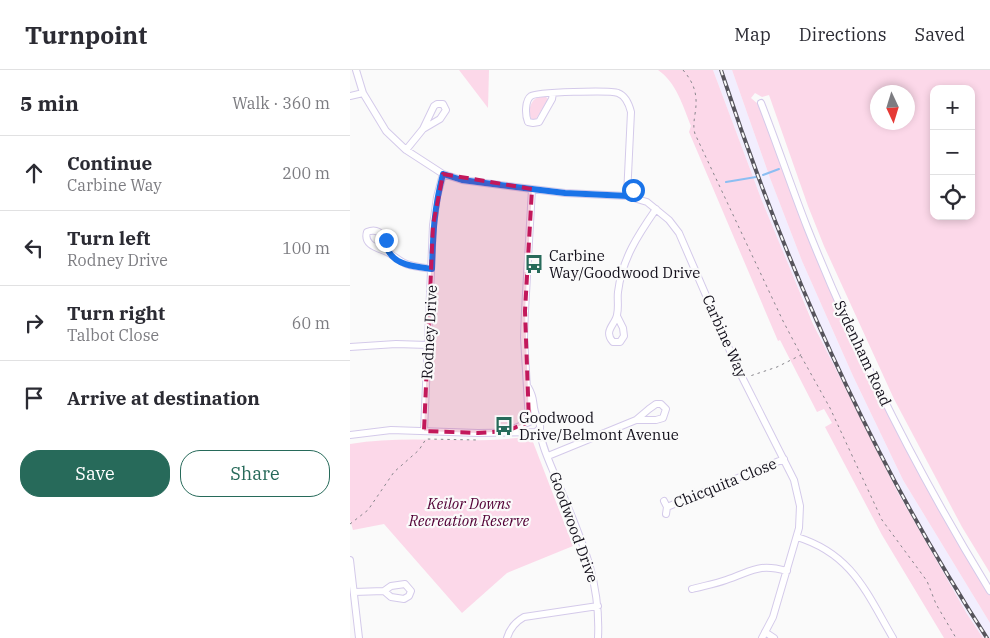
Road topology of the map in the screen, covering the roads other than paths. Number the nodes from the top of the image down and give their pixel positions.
1 (356, 70) edge
2 (363, 93) junction
3 (553, 93) junction
4 (350, 96) edge
5 (761, 100) dead end
6 (423, 129) dead end
7 (406, 150) junction
8 (443, 174) junction
9 (532, 189) junction
10 (628, 196) junction
11 (656, 209) junction
12 (389, 253) dead end
13 (432, 269) junction
14 (617, 316) dead end
15 (428, 345) junction
16 (350, 347) edge
17 (528, 387) junction
18 (538, 420) junction
19 (636, 420) dead end
20 (529, 422) junction
21 (540, 428) junction
22 (424, 431) junction
23 (507, 431) junction
24 (532, 431) junction
25 (350, 435) edge
26 (544, 448) junction
27 (548, 456) junction
28 (784, 459) junction
29 (666, 507) dead end
30 (797, 537) junction
31 (350, 560) edge
32 (787, 570) junction
33 (691, 590) dead end
34 (384, 591) dead end
35 (990, 591) edge
36 (354, 592) junction
37 (598, 606) junction
38 (764, 635) edge
39 (359, 638) edge
40 (507, 638) edge
41 (598, 638) edge
42 (774, 638) edge
43 (893, 638) edge

1 - 2 street, Carbine Way
2 - 4 street
2 - 7 street, Carbine Way
3 - 3 street
3 - 10 street
5 - 35 street, Sydenham Road
6 - 7 street
7 - 8 street, Carbine Way
8 - 9 street, Carbine Way
8 - 13 street, Rodney Drive
9 - 10 street, Carbine Way
9 - 17 street
10 - 11 street, Carbine Way
11 - 14 street
11 - 28 street, Carbine Way
12 - 13 street
13 - 15 street, Rodney Drive
15 - 16 street
15 - 22 street, Rodney Drive
17 - 18 street
17 - 20 street
18 - 20 street
18 - 21 street
19 - 27 street
20 - 23 street
20 - 24 street
21 - 24 street
21 - 26 street, Goodwood Drive
22 - 23 street
22 - 25 street
23 - 24 street
24 - 26 street, Goodwood Drive
26 - 27 street, Goodwood Drive
27 - 37 street, Goodwood Drive
28 - 29 street, Chicquita Close
28 - 30 street, Carbine Way
30 - 32 street, Carbine Way
30 - 43 street
31 - 36 street
32 - 33 street
32 - 38 street, Carbine Way
34 - 36 street
36 - 39 street
37 - 40 street
37 - 41 street, Goodwood Drive
38 - 42 street

